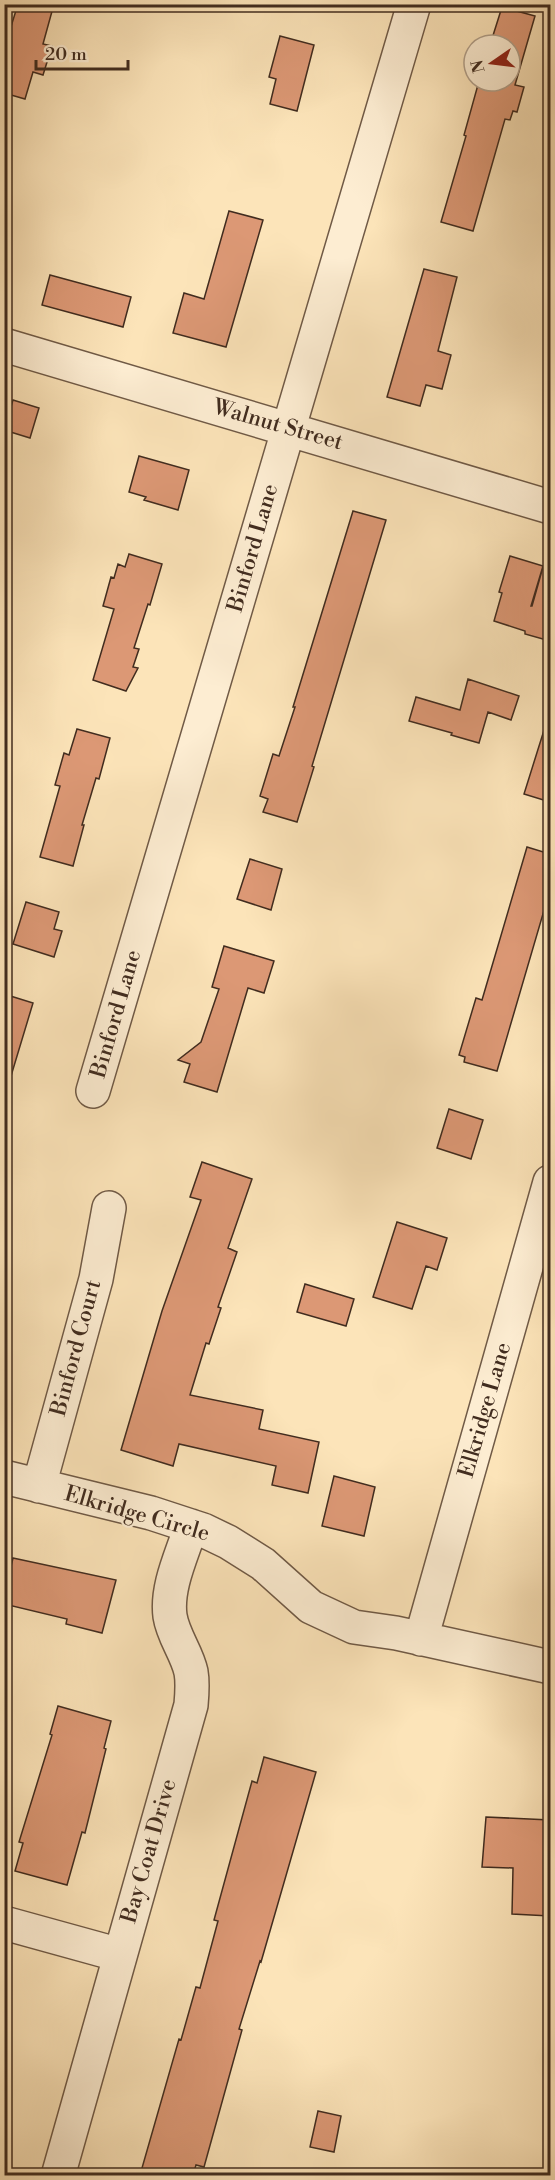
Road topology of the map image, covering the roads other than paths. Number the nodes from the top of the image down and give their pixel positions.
1 (414, 4) edge
2 (4, 345) edge
3 (288, 428) junction
4 (550, 507) edge
5 (93, 1091) dead end
6 (550, 1182) edge
7 (109, 1208) dead end
8 (4, 1477) edge
9 (39, 1486) junction
10 (191, 1526) junction
11 (421, 1639) junction
12 (550, 1667) edge
13 (4, 1923) edge
14 (120, 1955) junction
15 (58, 2175) edge

1 - 3 street, Binford Lane
2 - 3 street, Walnut Street
3 - 4 street, Walnut Street
3 - 5 street, Binford Lane
6 - 11 street, Elkridge Lane
7 - 9 street, Binford Court
8 - 9 street, Elkridge Circle
9 - 10 street, Elkridge Circle
10 - 11 street, Elkridge Circle
10 - 14 street, Bay Coat Drive
11 - 12 street, Elkridge Circle
13 - 14 street
14 - 15 street, Bay Coat Drive

